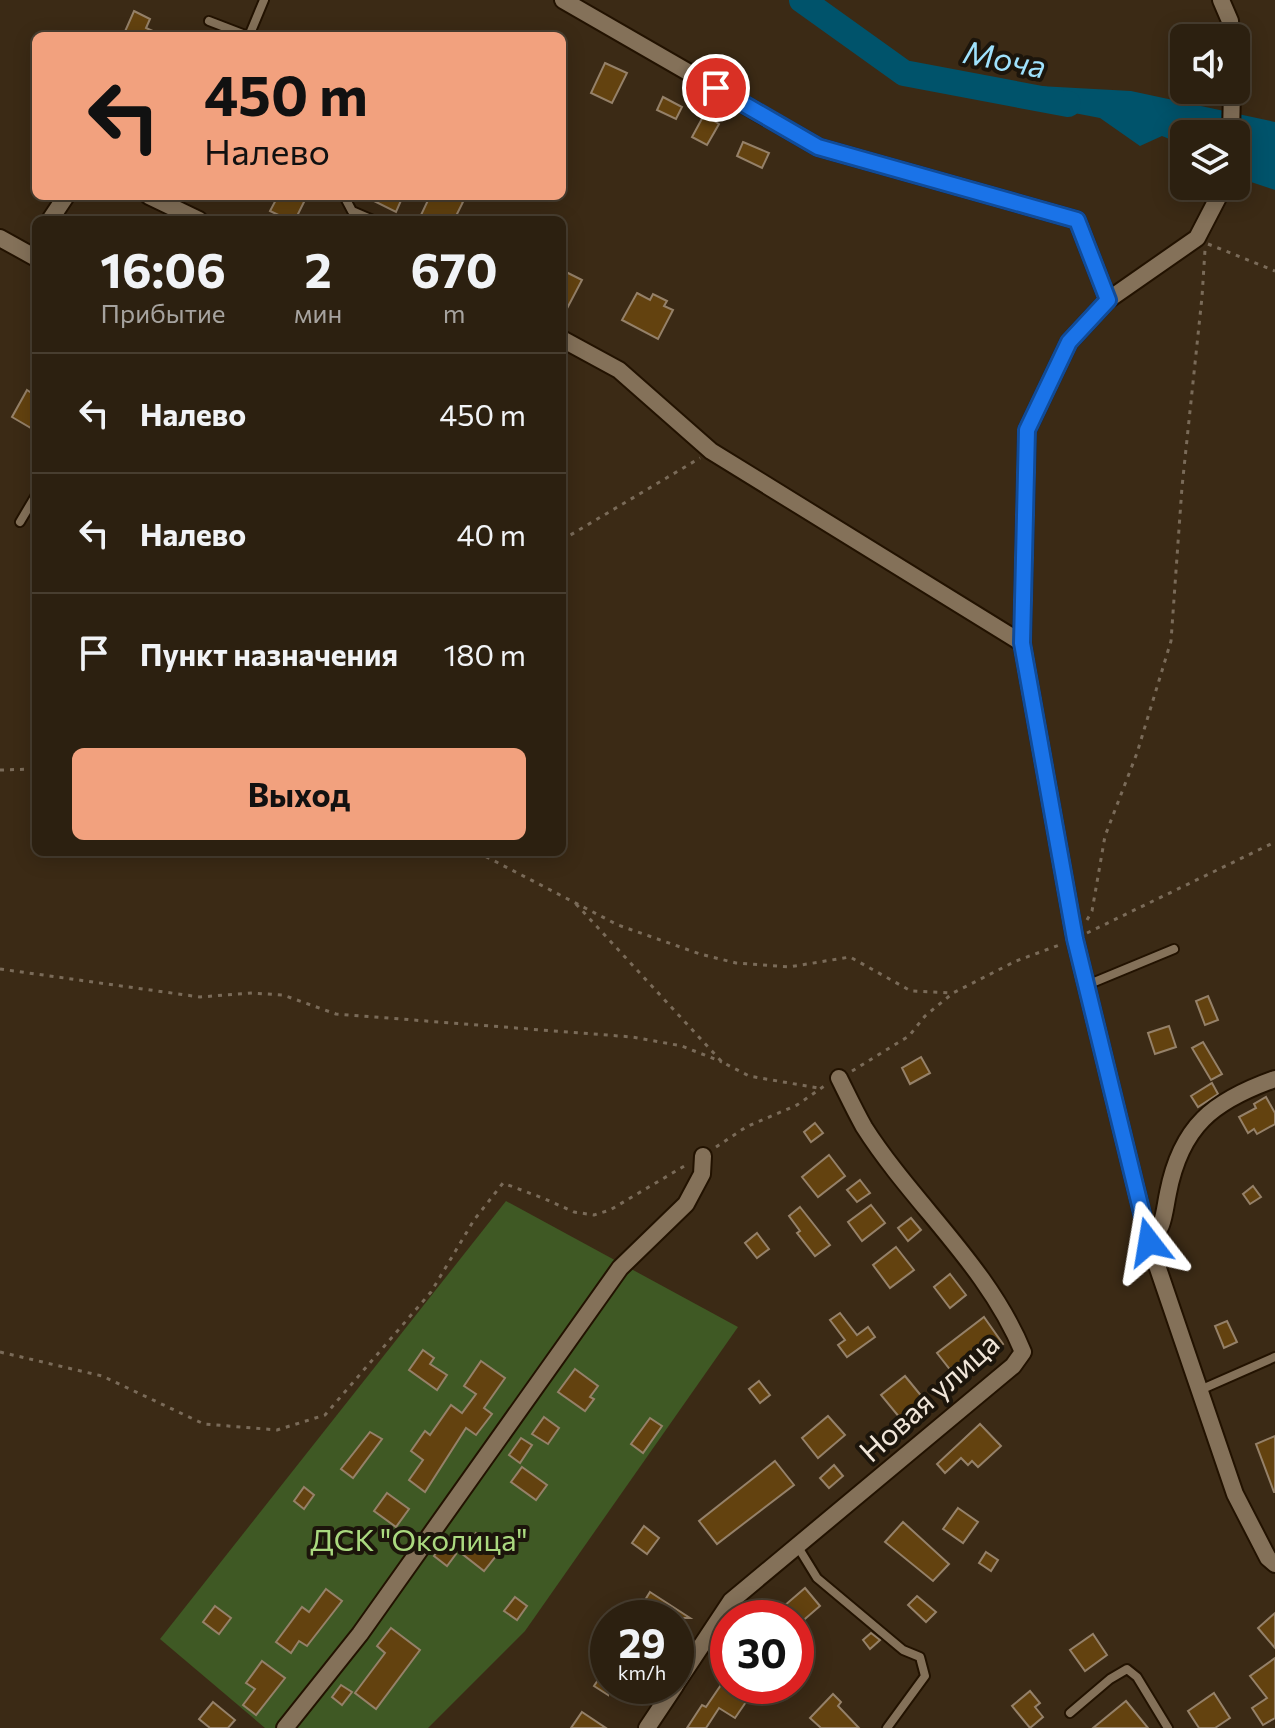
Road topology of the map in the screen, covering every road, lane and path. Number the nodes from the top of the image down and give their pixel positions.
1 (264, 0) edge
2 (563, 0) edge
3 (1221, 0) edge
4 (209, 21) dead end
5 (1230, 24) edge
6 (238, 32) edge
7 (250, 32) edge
8 (157, 200) edge
9 (346, 200) edge
10 (1217, 200) edge
11 (191, 216) edge
12 (364, 216) edge
13 (0, 238) edge
14 (32, 251) edge
15 (1275, 271) edge
16 (1108, 300) junction
17 (566, 341) edge
18 (711, 451) junction
19 (32, 502) edge
20 (20, 522) dead end
21 (566, 538) edge
22 (1022, 643) junction
23 (32, 769) edge
24 (0, 770) edge
25 (1275, 842) edge
26 (485, 856) edge
27 (573, 901) junction
28 (1075, 939) junction
29 (1174, 949) dead end
30 (0, 969) edge
31 (1086, 986) junction
32 (953, 993) junction
33 (722, 1062) junction
34 (839, 1078) junction
35 (1275, 1079) edge
36 (818, 1088) junction
37 (703, 1156) junction
38 (1149, 1242) junction
39 (0, 1352) edge
40 (1275, 1357) edge
41 (1200, 1390) junction
42 (797, 1546) junction
43 (1275, 1564) edge
44 (694, 1656) edge
45 (663, 1704) edge
46 (1070, 1713) dead end
47 (285, 1728) edge
48 (647, 1728) edge
49 (887, 1728) edge
50 (1168, 1728) edge

1 - 7 lane
2 - 16 street
3 - 5 street
4 - 6 lane
8 - 11 street
9 - 12 lane
10 - 16 street
13 - 14 street
15 - 28 path
16 - 22 street
17 - 18 street
18 - 21 path
18 - 22 street
19 - 20 lane
22 - 28 street
23 - 24 path
25 - 28 path
26 - 27 path
27 - 32 path
27 - 33 path
28 - 31 street
28 - 32 path
29 - 31 lane
30 - 33 path
31 - 38 street
32 - 34 path
33 - 36 path
34 - 36 path
34 - 42 street, Новая улица
35 - 38 street
36 - 37 path
37 - 39 path
37 - 47 street
38 - 41 street
40 - 41 lane
41 - 43 street
42 - 44 street, Новая улица
42 - 49 lane
45 - 48 street, Новая улица
46 - 50 lane

